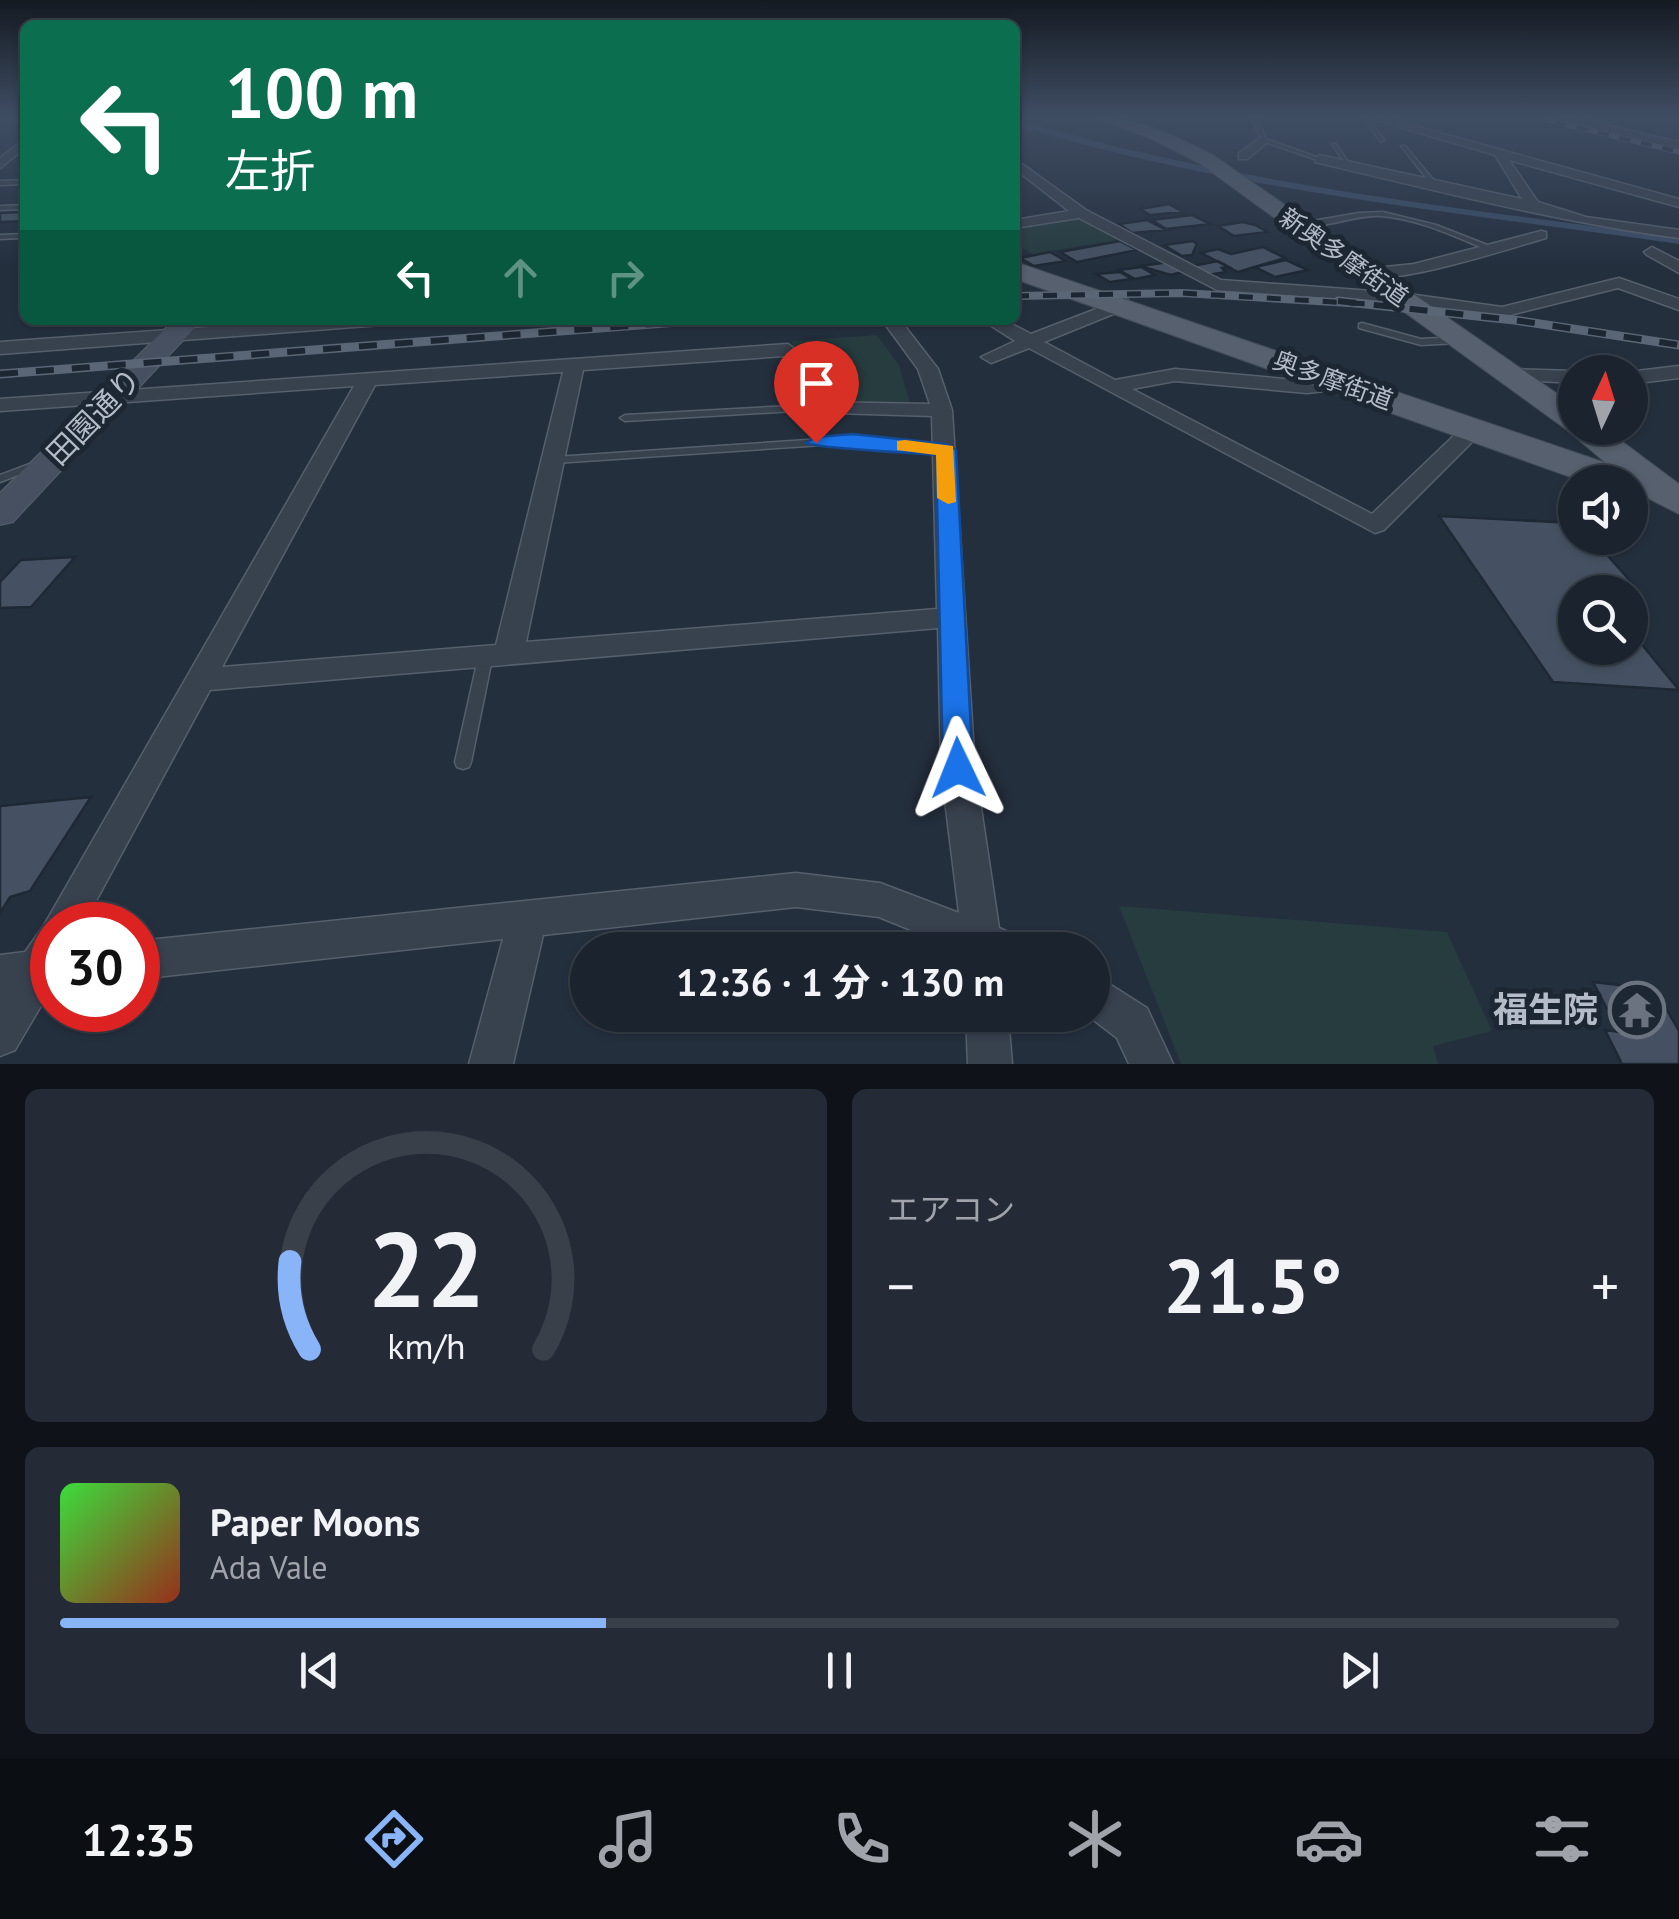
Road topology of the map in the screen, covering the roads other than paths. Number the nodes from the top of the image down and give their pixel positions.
1 (1020, 167) edge
2 (1231, 167) edge
3 (1309, 167) edge
4 (1350, 167) edge
5 (1419, 167) edge
6 (1508, 167) edge
7 (1551, 167) edge
8 (1306, 169) dead end
9 (1434, 184) junction
10 (1679, 203) edge
11 (1533, 205) junction
12 (1081, 213) junction
13 (1020, 223) edge
14 (1299, 224) junction
15 (1679, 234) edge
16 (1541, 235) dead end
17 (1496, 250) junction
18 (1652, 252) dead end
19 (1679, 268) edge
20 (1020, 272) edge
21 (1366, 274) junction
22 (1402, 299) junction
23 (1122, 304) junction
24 (1679, 305) edge
25 (266, 325) edge
26 (895, 325) edge
27 (1000, 325) edge
28 (1362, 326) dead end
29 (181, 328) edge
30 (1461, 340) junction
31 (1028, 341) junction
32 (0, 348) edge
33 (991, 357) dead end
34 (574, 365) junction
35 (1679, 372) edge
36 (1510, 375) junction
37 (1558, 376) edge
38 (1648, 376) edge
39 (370, 378) junction
40 (1344, 384) junction
41 (1112, 388) junction
42 (115, 396) junction
43 (0, 405) edge
44 (808, 408) junction
45 (942, 410) junction
46 (1558, 410) edge
47 (625, 418) dead end
48 (1472, 431) junction
49 (1597, 445) edge
50 (946, 450) junction
51 (54, 458) junction
52 (554, 460) junction
53 (1572, 465) edge
54 (1615, 465) edge
55 (0, 479) edge
56 (1648, 494) edge
57 (1679, 512) edge
58 (0, 514) edge
59 (952, 617) junction
60 (498, 653) junction
61 (201, 680) junction
62 (462, 762) dead end
63 (75, 902) edge
64 (527, 920) junction
65 (957, 932) edge
66 (987, 932) edge
67 (160, 958) edge
68 (30, 974) edge
69 (1110, 1006) edge
70 (988, 1032) edge
71 (0, 1035) edge
72 (491, 1064) edge
73 (990, 1064) edge
74 (1151, 1064) edge

1 - 12 street
2 - 14 main road, 新奥多摩街道
3 - 8 lane
4 - 9 street
5 - 9 lane
6 - 11 street
7 - 10 street
9 - 11 street
11 - 15 street
12 - 13 street
12 - 22 street
14 - 17 lane
14 - 21 main road, 新奥多摩街道
16 - 17 street
17 - 21 street
18 - 19 street
20 - 23 main road, 奥多摩街道
21 - 22 main road, 新奥多摩街道
22 - 24 street
22 - 30 main road, 新奥多摩街道
23 - 31 street
23 - 40 main road, 奥多摩街道
25 - 29 street
26 - 45 street
27 - 31 street
28 - 30 lane
29 - 32 street
29 - 42 street, 田園通り
30 - 36 main road, 新奥多摩街道
31 - 33 street
31 - 41 street
34 - 39 street
34 - 44 street
34 - 52 street
35 - 38 street
36 - 37 street
36 - 46 main road, 新奥多摩街道
39 - 42 street
39 - 61 street
40 - 41 street
40 - 48 main road, 奥多摩街道
41 - 48 street
42 - 43 street
42 - 51 street, 田園通り
44 - 45 street
44 - 47 lane
45 - 50 street
48 - 53 main road, 奥多摩街道
49 - 54 main road
50 - 52 lane
50 - 59 street
51 - 55 lane
51 - 58 street, 田園通り
52 - 60 street
56 - 57 main road
59 - 60 street
59 - 66 street
60 - 61 street
60 - 62 lane
61 - 63 street
64 - 65 street
64 - 67 street
64 - 72 street
68 - 71 street
69 - 74 street
70 - 73 street

